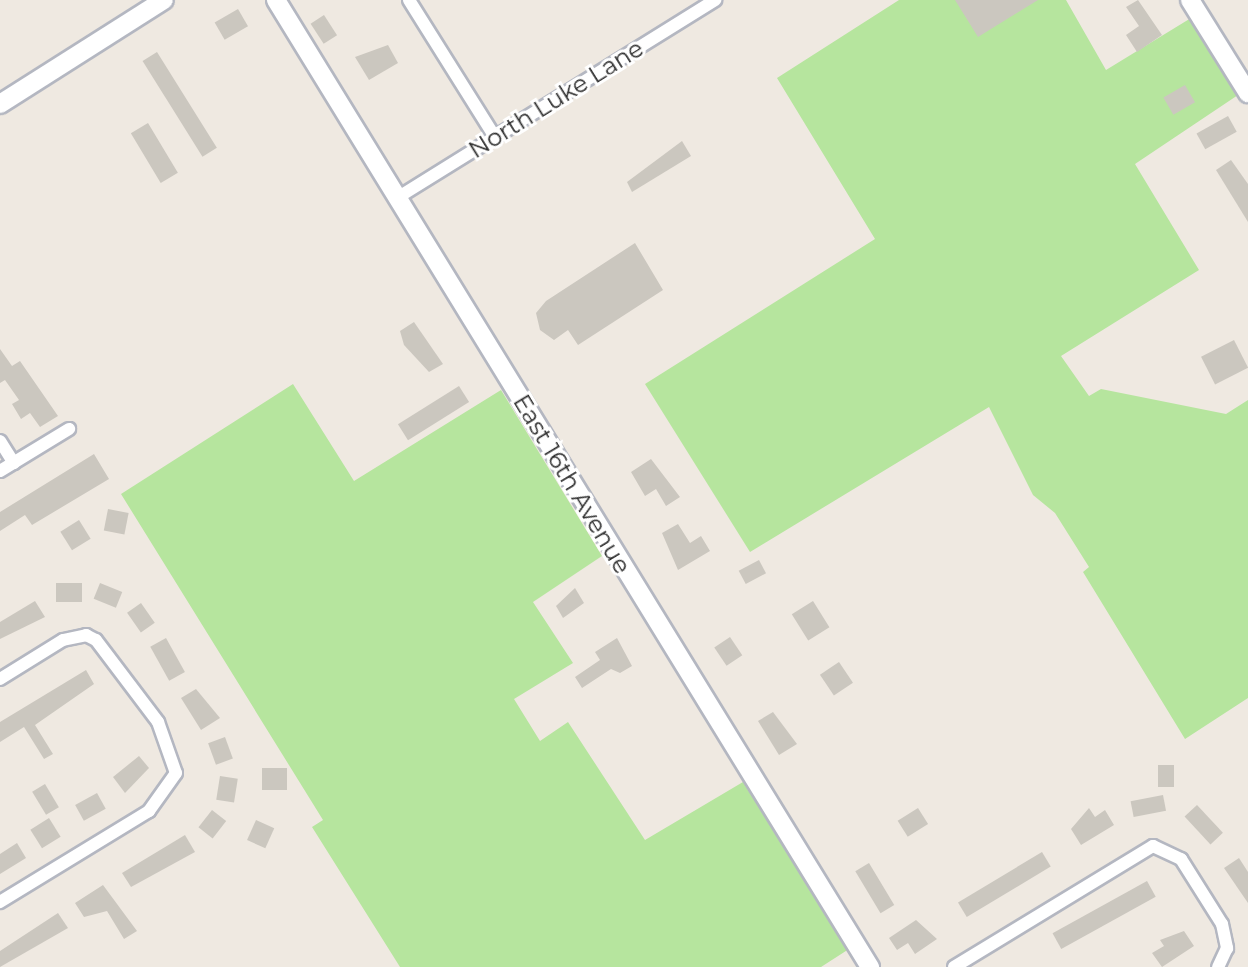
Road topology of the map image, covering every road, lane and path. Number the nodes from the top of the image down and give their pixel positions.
1 (164, 0) edge
2 (276, 0) edge
3 (409, 0) edge
4 (715, 0) edge
5 (1190, 0) edge
6 (1248, 93) edge
7 (0, 104) edge
8 (495, 137) junction
9 (397, 198) junction
10 (69, 429) dead end
11 (0, 441) edge
12 (14, 463) junction
13 (0, 471) edge
14 (0, 679) edge
15 (0, 902) edge
16 (870, 967) edge
17 (954, 967) edge
18 (1218, 967) edge

1 - 7 street
2 - 9 street, East 16th Avenue
3 - 8 street
4 - 8 street, North Luke Lane
5 - 6 street
8 - 9 street, North Luke Lane
9 - 16 street, East 16th Avenue
10 - 12 street
11 - 12 street
12 - 13 street
14 - 15 street
17 - 18 street

